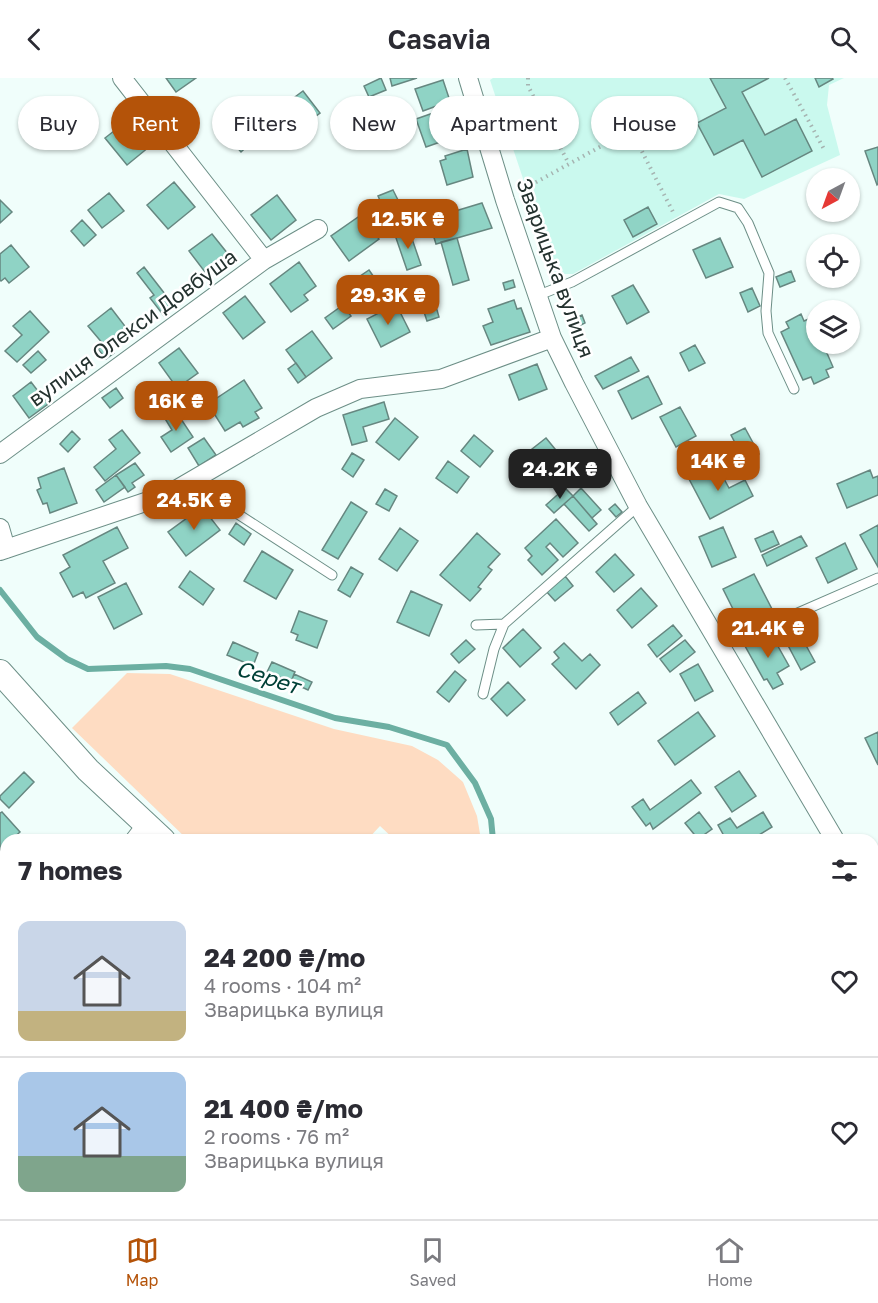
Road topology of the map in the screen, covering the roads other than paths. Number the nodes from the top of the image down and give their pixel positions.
1 (123, 78) edge
2 (468, 78) edge
3 (318, 229) dead end
4 (264, 260) junction
5 (538, 295) junction
6 (552, 338) junction
7 (794, 389) dead end
8 (0, 454) edge
9 (190, 483) junction
10 (638, 506) junction
11 (0, 528) edge
12 (3, 550) edge
13 (332, 575) dead end
14 (878, 578) edge
15 (504, 624) junction
16 (476, 625) dead end
17 (722, 646) junction
18 (0, 672) edge
19 (483, 694) dead end
20 (136, 831) edge
21 (832, 834) edge

1 - 4 street, вулиця Олекси Довбуша
2 - 5 street, Зварицька вулиця
3 - 4 street, вулиця Олекси Довбуша
4 - 8 street, вулиця Олекси Довбуша
5 - 6 street, Зварицька вулиця
5 - 7 lane
6 - 9 street
6 - 10 street, Зварицька вулиця
9 - 12 street
9 - 13 lane
10 - 15 lane
10 - 17 street, Зварицька вулиця
11 - 12 street
14 - 17 lane
15 - 16 lane
15 - 19 lane
17 - 21 street, Зварицька вулиця
18 - 20 main road

